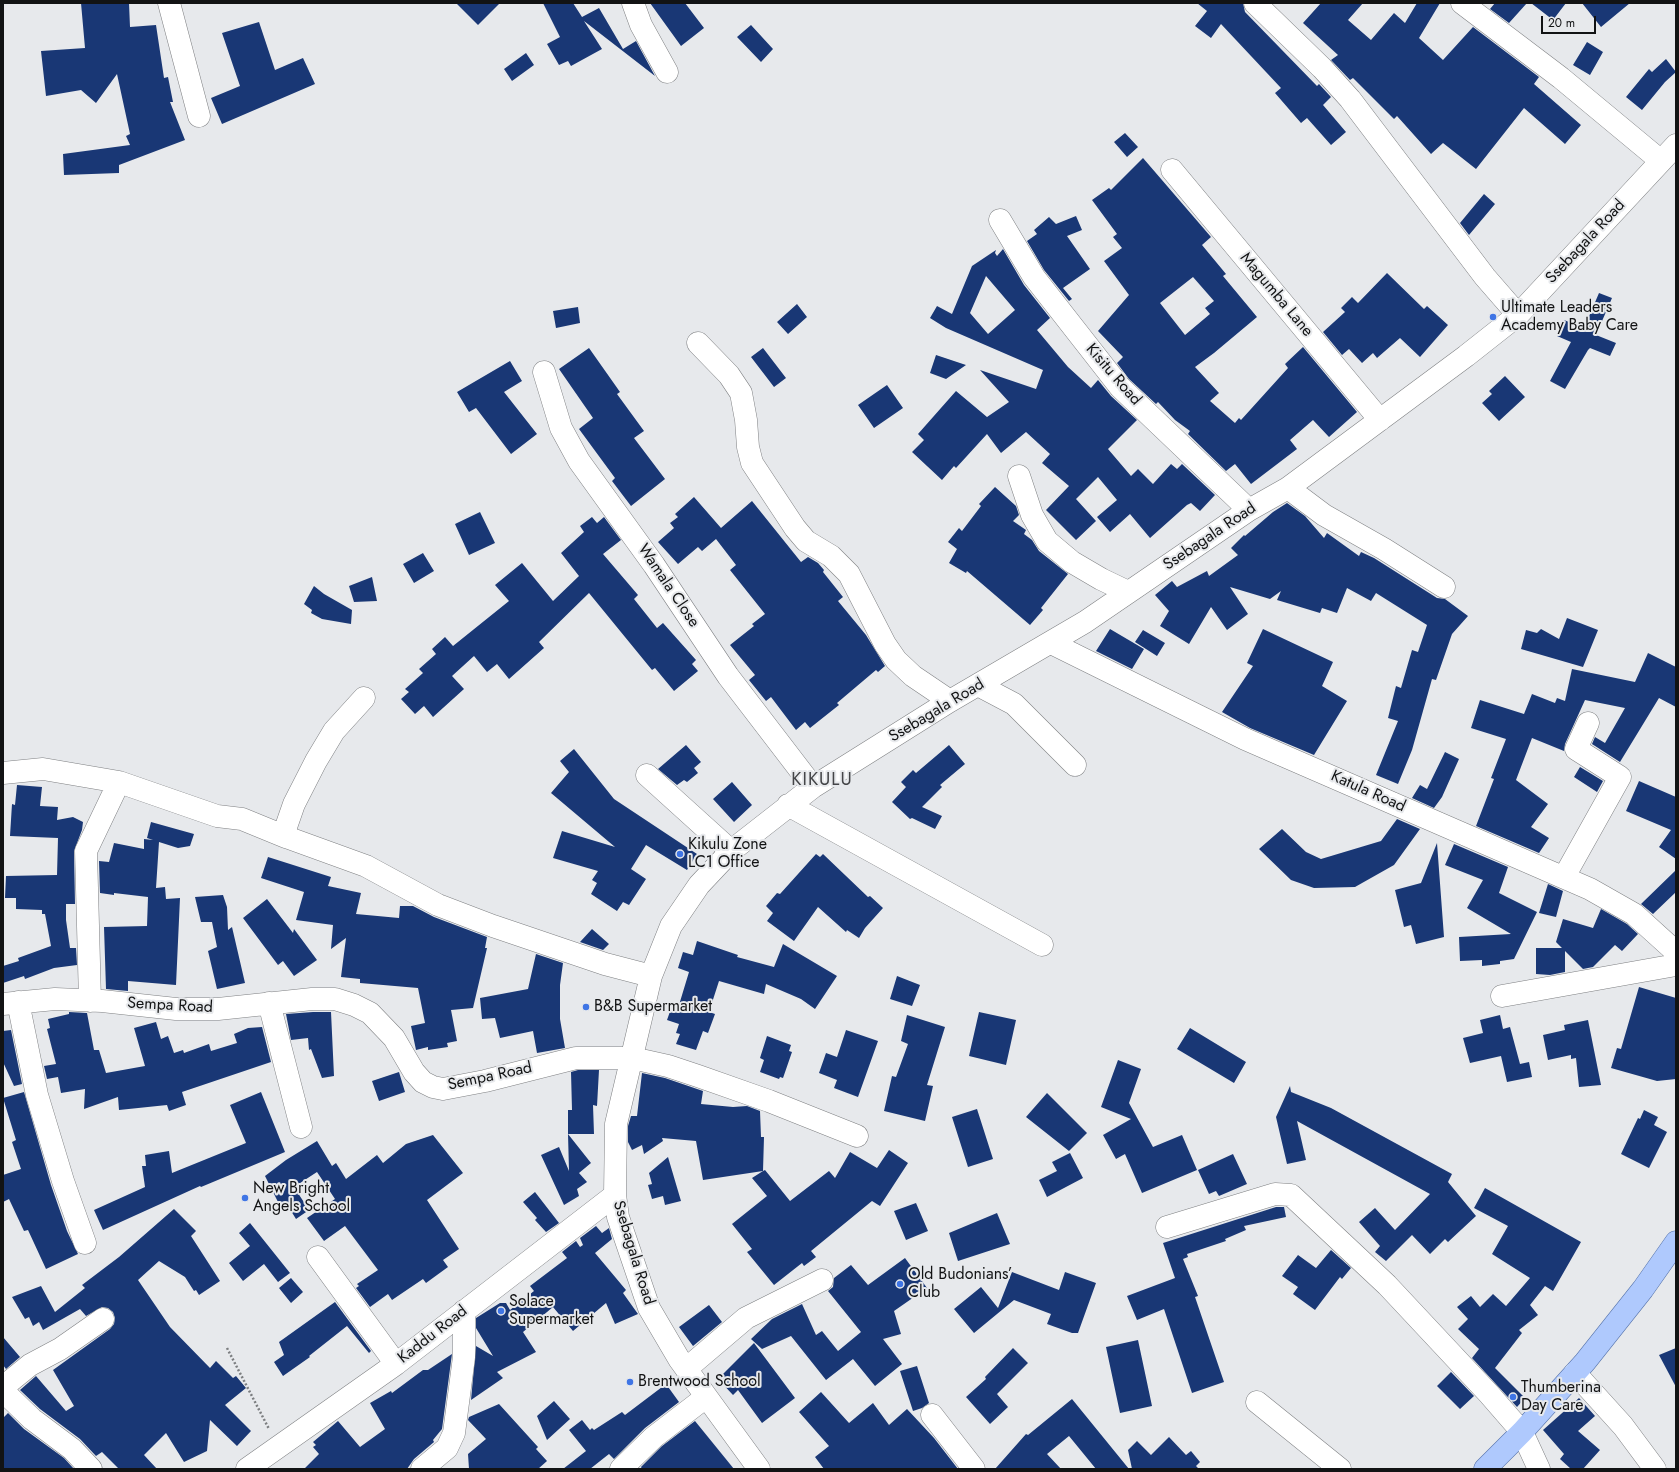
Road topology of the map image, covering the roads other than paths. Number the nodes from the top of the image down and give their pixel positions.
1 (169, 3) edge
2 (633, 3) edge
3 (1255, 3) edge
4 (1462, 3) edge
5 (667, 72) dead end
6 (199, 116) dead end
7 (1676, 145) edge
8 (1661, 161) junction
9 (1172, 170) dead end
10 (1000, 220) dead end
11 (1518, 315) junction
12 (698, 343) dead end
13 (544, 372) dead end
14 (1380, 420) junction
15 (1019, 476) dead end
16 (1288, 488) junction
17 (1248, 510) junction
18 (1444, 587) dead end
19 (1128, 592) junction
20 (1051, 643) junction
21 (978, 685) junction
22 (364, 698) dead end
23 (950, 701) junction
24 (1588, 723) dead end
25 (1075, 765) dead end
26 (3, 773) edge
27 (647, 775) dead end
28 (119, 782) junction
29 (813, 787) junction
30 (788, 806) junction
31 (286, 837) junction
32 (731, 851) junction
33 (1564, 877) junction
34 (1042, 945) dead end
35 (1676, 952) edge
36 (1676, 965) edge
37 (651, 976) junction
38 (1502, 996) dead end
39 (90, 1001) junction
40 (11, 1003) edge
41 (269, 1003) junction
42 (632, 1058) junction
43 (301, 1127) dead end
44 (857, 1136) dead end
45 (615, 1194) junction
46 (1167, 1227) dead end
47 (1676, 1242) edge
48 (85, 1243) dead end
49 (318, 1256) dead end
50 (822, 1280) dead end
51 (464, 1311) junction
52 (103, 1319) dead end
53 (396, 1364) junction
54 (686, 1369) junction
55 (1575, 1373) junction
56 (5, 1395) edge
57 (706, 1397) junction
58 (1257, 1402) dead end
59 (932, 1415) dead end
60 (1522, 1432) junction
61 (91, 1469) edge
62 (247, 1469) edge
63 (422, 1469) edge
64 (621, 1469) edge
65 (759, 1469) edge
66 (974, 1469) edge
67 (1340, 1469) edge
68 (1485, 1469) edge
69 (1539, 1469) edge
70 (1655, 1469) edge

1 - 6 street
2 - 5 street
3 - 11 street
4 - 8 street
7 - 8 street, Ssebagala Road
8 - 11 street, Ssebagala Road
9 - 14 street, Magumba Lane
10 - 17 street, Kisitu Road
11 - 14 street, Ssebagala Road
12 - 23 street
13 - 29 street, Wamala Close
14 - 16 street, Ssebagala Road
15 - 19 street
16 - 17 street, Ssebagala Road
16 - 18 street
17 - 19 street, Ssebagala Road
19 - 20 street, Ssebagala Road
20 - 21 street, Ssebagala Road
20 - 33 street, Katula Road
21 - 23 street, Ssebagala Road
21 - 25 street
22 - 31 street
23 - 29 street, Ssebagala Road
24 - 33 street
26 - 28 street
27 - 32 street
28 - 31 street
28 - 39 street
29 - 30 street, Ssebagala Road
30 - 32 street, Ssebagala Road
30 - 34 street
31 - 37 street
32 - 37 street, Ssebagala Road
33 - 35 street, Katula Road
36 - 38 street
37 - 42 street, Ssebagala Road
39 - 40 street, Sempa Road
39 - 41 street, Sempa Road
40 - 48 street
41 - 42 street, Sempa Road
41 - 43 street
42 - 44 street, Sempa Road
42 - 45 street, Ssebagala Road
45 - 51 street, Kaddu Road
45 - 54 street, Ssebagala Road
46 - 60 street
47 - 55 main road
49 - 53 street
50 - 54 street
51 - 53 street, Kaddu Road
51 - 63 street
52 - 56 street
53 - 62 street, Kaddu Road
54 - 57 street, Ssebagala Road
55 - 60 main road
55 - 70 street
56 - 61 street
57 - 64 street
57 - 65 street, Ssebagala Road
58 - 67 street
59 - 66 street
60 - 68 main road
60 - 69 street

